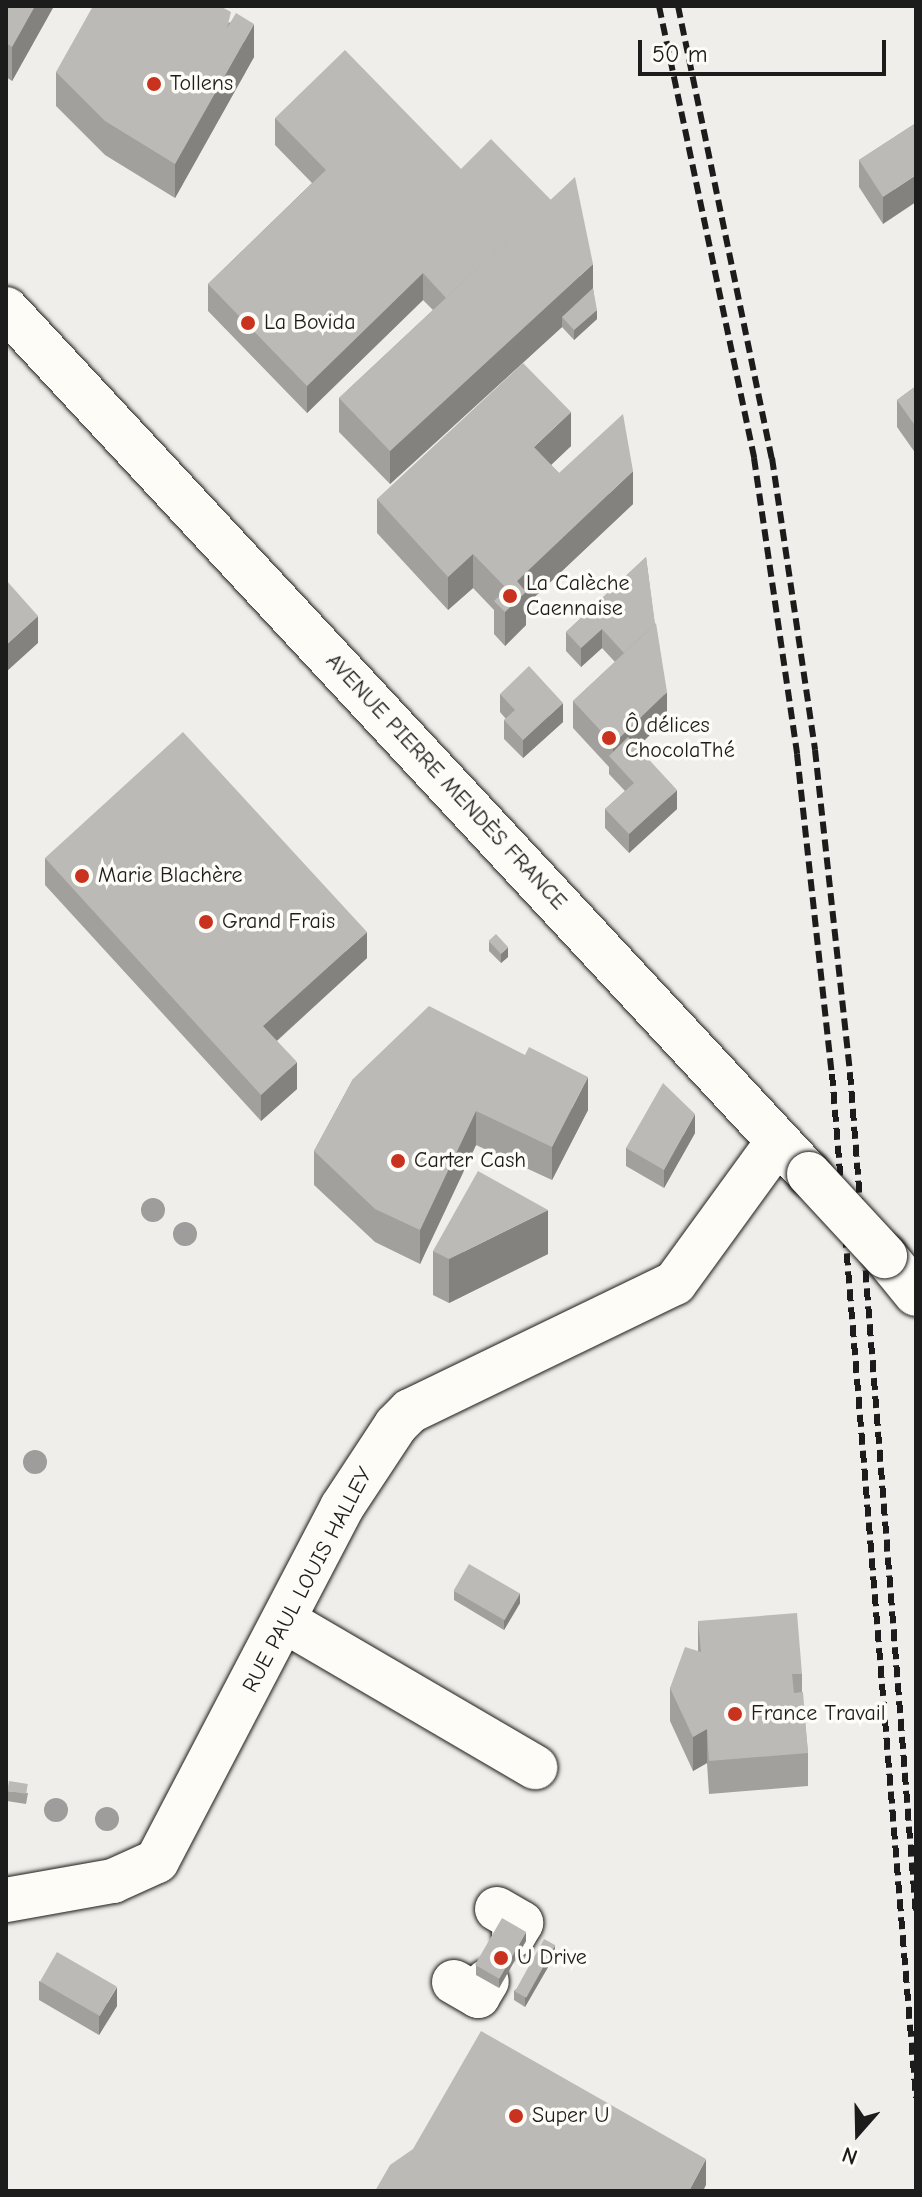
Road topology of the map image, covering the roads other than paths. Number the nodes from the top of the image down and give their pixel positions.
1 (6, 309) edge
2 (778, 1141) junction
3 (900, 1266) edge
4 (916, 1294) edge
5 (285, 1621) junction
6 (535, 1767) dead end
7 (6, 1900) edge

1 - 2 main road, AVENUE PIERRE MENDÈS FRANCE
2 - 3 main road, AVENUE PIERRE MENDÈS FRANCE, bridge
2 - 5 main road, RUE PAUL LOUIS HALLEY
3 - 4 main road, AVENUE PIERRE MENDÈS FRANCE
5 - 6 main road
5 - 7 main road, RUE PAUL LOUIS HALLEY

